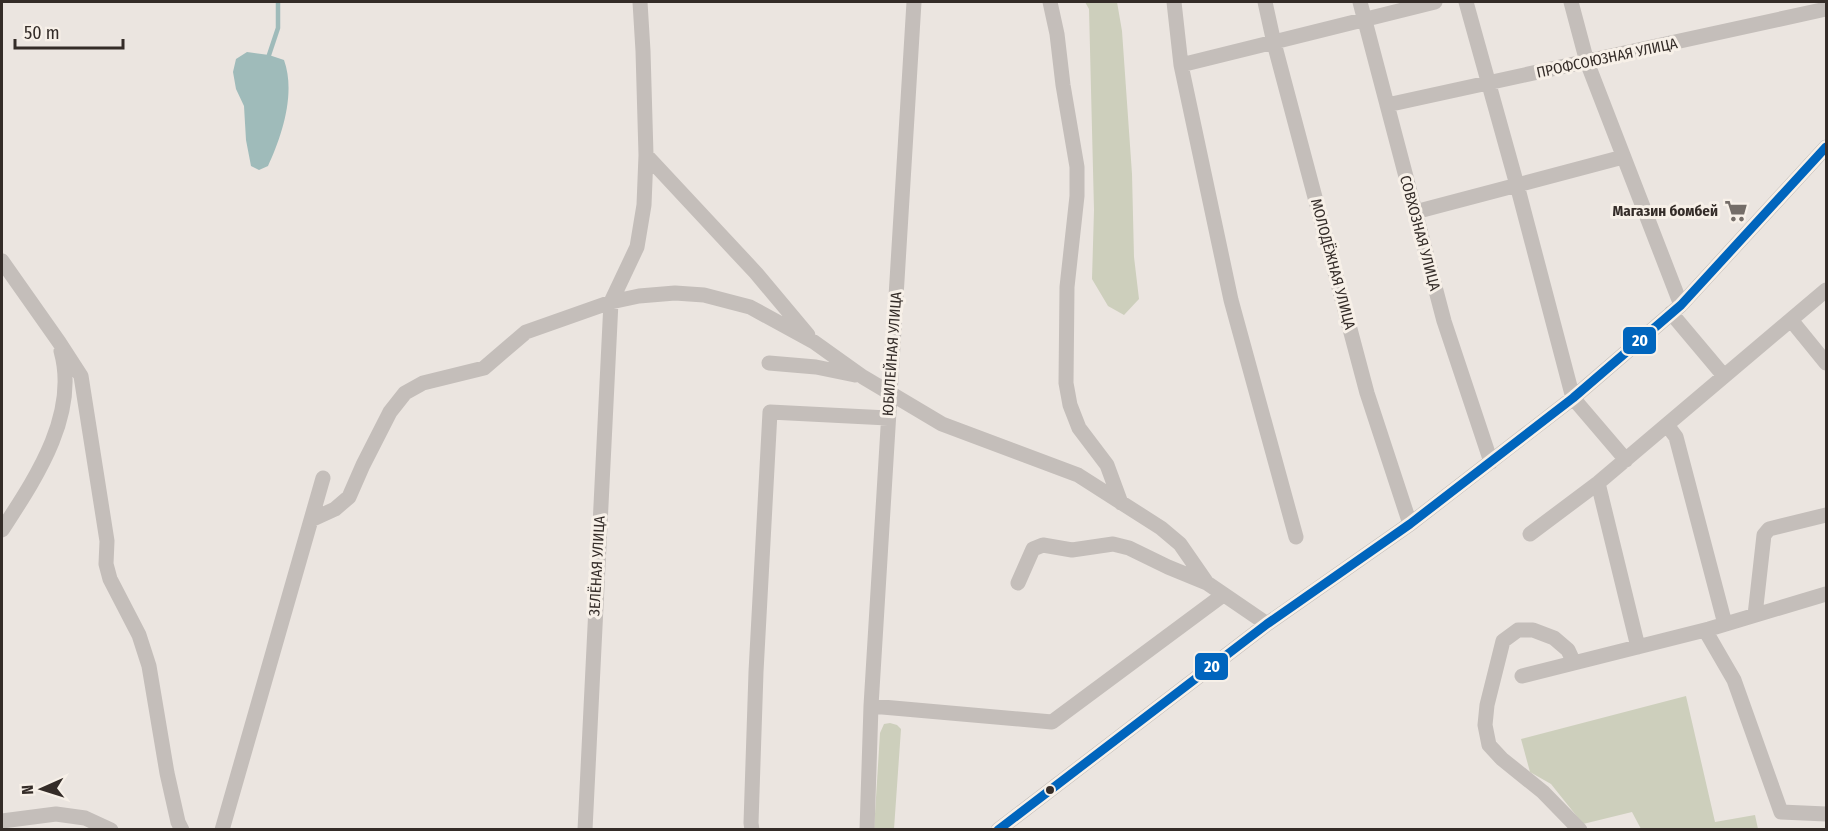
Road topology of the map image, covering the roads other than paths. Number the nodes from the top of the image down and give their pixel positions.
1 (640, 2) edge
2 (914, 2) edge
3 (1050, 2) edge
4 (1174, 2) edge
5 (1265, 2) edge
6 (1360, 2) edge
7 (1435, 2) edge
8 (1466, 2) edge
9 (1571, 2) edge
10 (1827, 9) edge
11 (1364, 20) junction
12 (1274, 43) junction
13 (1587, 62) junction
14 (1181, 66) junction
15 (1489, 83) junction
16 (1387, 105) junction
17 (1827, 147) edge
18 (645, 155) junction
19 (1623, 157) junction
20 (1517, 185) junction
21 (1415, 212) junction
22 (2, 261) edge
23 (1827, 290) edge
24 (611, 302) junction
25 (1676, 309) junction
26 (1791, 320) junction
27 (59, 342) junction
28 (814, 342) junction
29 (769, 363) dead end
30 (1827, 363) edge
31 (1724, 376) junction
32 (863, 377) junction
33 (890, 393) junction
34 (1573, 398) junction
35 (888, 418) junction
36 (1666, 425) junction
37 (1626, 460) junction
38 (1491, 462) junction
39 (323, 478) dead end
40 (1598, 483) junction
41 (1121, 503) junction
42 (1827, 515) edge
43 (311, 519) junction
44 (1410, 524) junction
45 (2, 530) edge
46 (1530, 534) dead end
47 (1296, 537) dead end
48 (1018, 583) dead end
49 (1207, 583) junction
50 (1827, 594) edge
51 (1223, 595) junction
52 (1755, 615) junction
53 (1267, 624) junction
54 (1725, 624) junction
55 (1705, 630) junction
56 (1638, 646) junction
57 (1574, 663) junction
58 (1522, 676) dead end
59 (872, 706) junction
60 (1827, 814) edge
61 (2, 821) edge
62 (111, 830) edge
63 (182, 830) edge
64 (222, 830) edge
65 (585, 830) edge
66 (752, 830) edge
67 (867, 830) edge
68 (998, 830) edge
69 (1580, 830) edge

1 - 18 street
2 - 33 street, ЮБИЛЕЙНАЯ УЛИЦА
3 - 41 street
4 - 14 street
5 - 12 street, МОЛОДЁЖНАЯ УЛИЦА
6 - 11 street, СОВХОЗНАЯ УЛИЦА
7 - 11 street
8 - 15 street
9 - 13 street
10 - 13 street, ПРОФСОЮЗНАЯ УЛИЦА
11 - 12 street
11 - 16 street, СОВХОЗНАЯ УЛИЦА
12 - 14 street
12 - 44 street, МОЛОДЁЖНАЯ УЛИЦА
13 - 15 street, ПРОФСОЮЗНАЯ УЛИЦА
13 - 19 street
14 - 47 street
15 - 16 street, ПРОФСОЮЗНАЯ УЛИЦА
15 - 20 street
16 - 21 street, СОВХОЗНАЯ УЛИЦА
17 - 25 street
18 - 24 street
18 - 28 street
19 - 20 street
19 - 25 street
20 - 21 street
20 - 34 street
21 - 38 street, СОВХОЗНАЯ УЛИЦА
22 - 27 street
23 - 26 street
24 - 28 street
24 - 43 street
24 - 65 street, ЗЕЛЁНАЯ УЛИЦА
25 - 31 street
25 - 34 street
26 - 30 street
26 - 31 street
27 - 45 street
27 - 63 street
28 - 32 street
29 - 32 street
31 - 36 street
32 - 33 street
33 - 35 street, ЮБИЛЕЙНАЯ УЛИЦА
33 - 41 street
34 - 37 street
34 - 38 street
35 - 59 street, ЮБИЛЕЙНАЯ УЛИЦА
35 - 66 street
36 - 37 street
36 - 54 street
37 - 40 street
38 - 44 street
39 - 43 street
40 - 46 street
40 - 56 street
41 - 49 street
42 - 52 street
43 - 64 street
44 - 53 street
48 - 49 street
49 - 51 street
50 - 52 street
51 - 53 street
51 - 59 street
52 - 54 street
53 - 68 street
54 - 55 street
55 - 56 street
55 - 60 street
56 - 57 street
57 - 58 street
57 - 69 street
59 - 67 street, ЮБИЛЕЙНАЯ УЛИЦА
61 - 62 street

